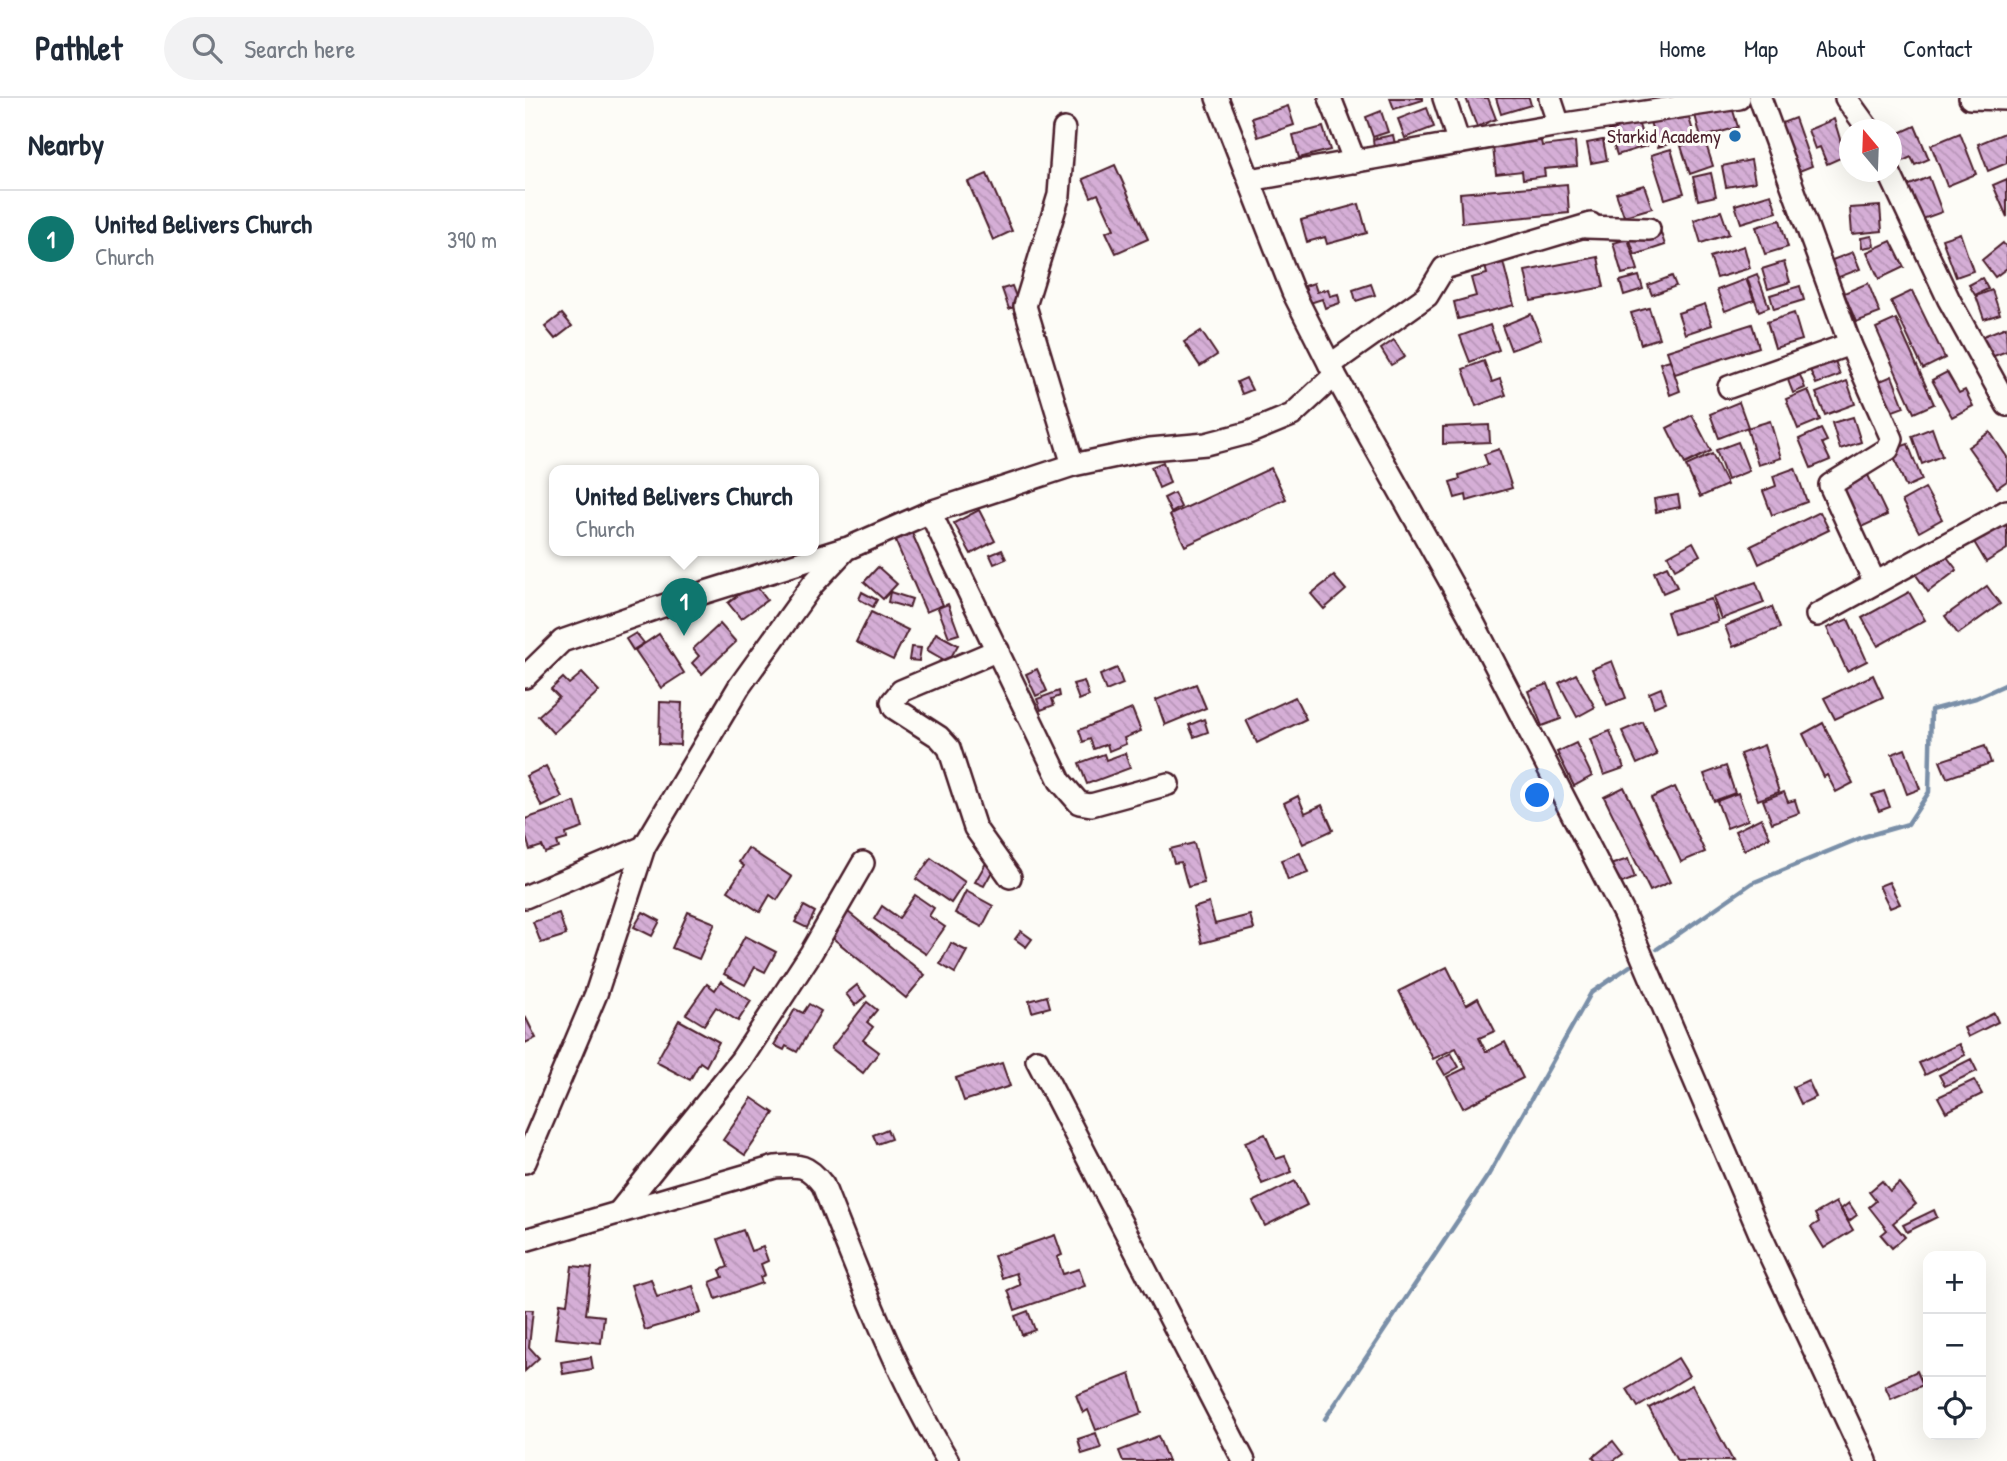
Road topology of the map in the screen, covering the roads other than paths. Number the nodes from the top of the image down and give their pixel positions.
1 (1217, 98) edge
2 (1330, 98) edge
3 (1444, 98) edge
4 (1550, 98) edge
5 (1739, 98) edge
6 (1760, 98) edge
7 (1970, 98) edge
8 (2007, 99) edge
9 (1660, 103) edge
10 (1559, 125) junction
11 (1064, 129) dead end
12 (1459, 143) junction
13 (1355, 162) junction
14 (1250, 180) junction
15 (1894, 182) edge
16 (1649, 229) dead end
17 (1850, 344) junction
18 (1332, 370) junction
19 (1729, 387) dead end
20 (2007, 405) edge
21 (1073, 465) junction
22 (2007, 511) edge
23 (930, 512) junction
24 (846, 549) junction
25 (1875, 583) junction
26 (1817, 615) dead end
27 (998, 650) junction
28 (525, 677) edge
29 (1168, 784) dead end
30 (644, 847) junction
31 (863, 863) dead end
32 (1010, 877) dead end
33 (525, 897) edge
34 (1037, 1060) dead end
35 (526, 1158) edge
36 (618, 1213) junction
37 (525, 1240) edge
38 (948, 1461) edge
39 (1244, 1461) edge
40 (1865, 1461) edge

1 - 14 street
2 - 13 street
3 - 12 street
4 - 10 street
5 - 9 street
6 - 17 street
7 - 8 street
9 - 10 street
10 - 12 street
11 - 21 street
12 - 13 street
13 - 14 street
14 - 18 street
15 - 20 street
16 - 18 street
17 - 19 street
17 - 25 street
18 - 21 street
18 - 40 street
21 - 23 street
22 - 25 street
23 - 24 street
23 - 27 street
24 - 28 street
24 - 30 street
25 - 26 street
27 - 29 street
27 - 32 street
30 - 33 street
30 - 35 street
31 - 36 street
34 - 39 street
36 - 37 street
36 - 38 street

